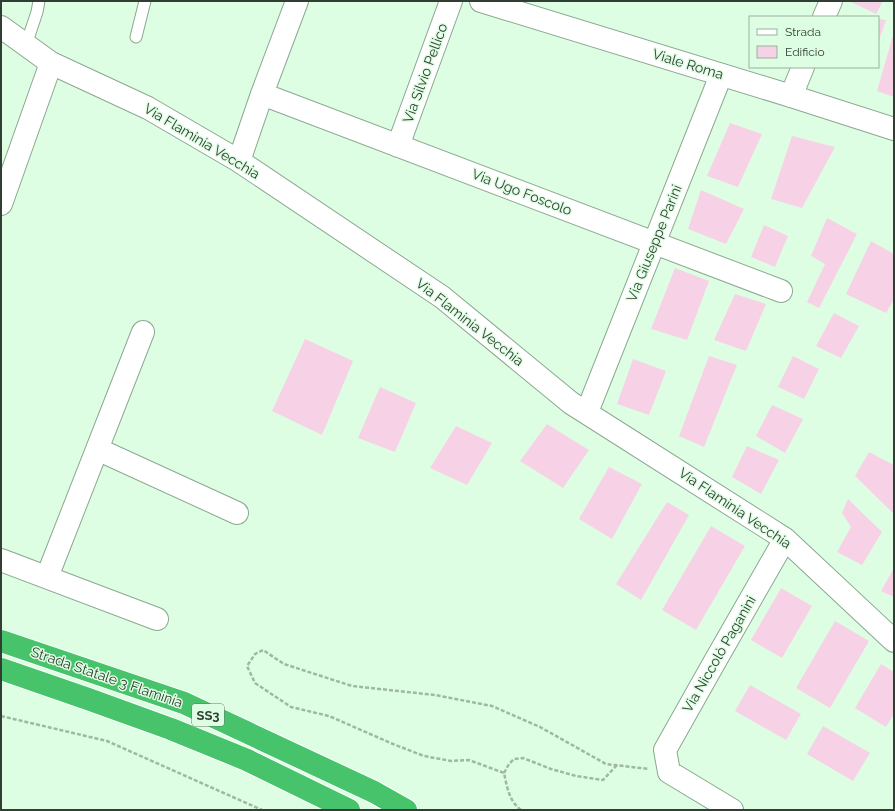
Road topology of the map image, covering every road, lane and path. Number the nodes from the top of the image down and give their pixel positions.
1 (39, 1) edge
2 (145, 1) edge
3 (297, 1) edge
4 (451, 1) edge
5 (481, 1) edge
6 (831, 1) edge
7 (824, 16) edge
8 (1, 27) edge
9 (136, 37) dead end
10 (26, 45) junction
11 (51, 63) junction
12 (803, 68) edge
13 (721, 75) junction
14 (262, 94) junction
15 (791, 96) junction
16 (894, 129) edge
17 (398, 146) junction
18 (239, 161) junction
19 (1, 204) edge
20 (654, 243) junction
21 (781, 291) dead end
22 (143, 332) dead end
23 (587, 412) junction
24 (97, 449) junction
25 (237, 513) dead end
26 (785, 539) junction
27 (1, 560) edge
28 (47, 577) junction
29 (157, 619) dead end
30 (1, 641) edge
31 (894, 641) edge
32 (1, 669) edge
33 (1, 716) edge
34 (617, 765) junction
35 (669, 772) junction
36 (504, 773) junction
37 (262, 810) edge
38 (349, 810) edge
39 (406, 810) edge
40 (521, 810) edge
41 (732, 810) edge

1 - 10 lane
2 - 9 lane
3 - 14 street
4 - 17 street, Via Silvio Pellico
5 - 13 street, Viale Roma
6 - 7 street
8 - 10 street, Via Flaminia Vecchia
10 - 11 street, Via Flaminia Vecchia
11 - 18 street, Via Flaminia Vecchia
11 - 19 street
12 - 15 street
13 - 15 street, Viale Roma
13 - 20 street, Via Giuseppe Parini
14 - 17 street, Via Ugo Foscolo
14 - 18 street
15 - 16 street, Viale Roma
17 - 20 street, Via Ugo Foscolo
18 - 23 street, Via Flaminia Vecchia
20 - 21 street, Via Ugo Foscolo
20 - 23 street, Via Giuseppe Parini
22 - 24 street
23 - 26 street, Via Flaminia Vecchia
24 - 25 street
24 - 28 street
26 - 31 street, Via Flaminia Vecchia
26 - 35 street, Via Niccolò Paganini
27 - 28 street
28 - 29 street
30 - 39 highway, Strada Statale 3 Flaminia / SS3
32 - 38 highway, Strada Statale 3 Flaminia / SS3
33 - 37 path
34 - 35 path
34 - 36 path
34 - 36 path
35 - 41 street
36 - 40 path

